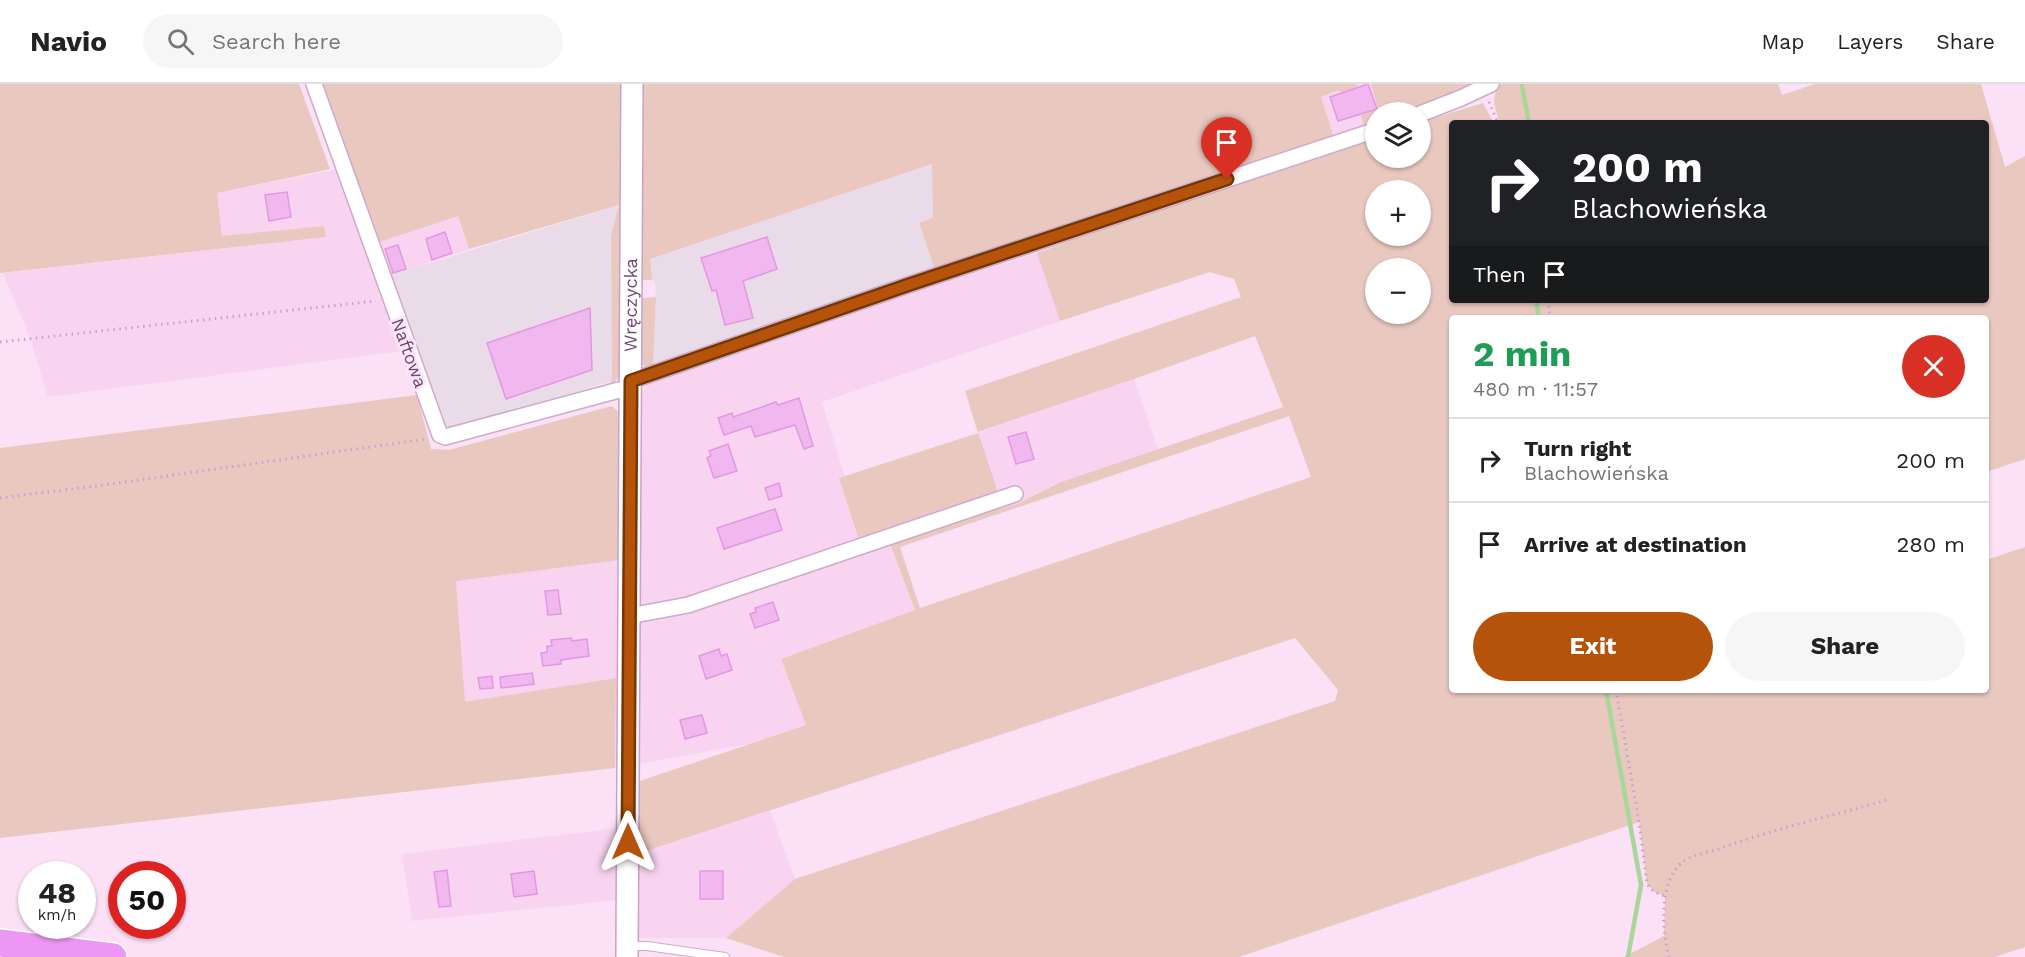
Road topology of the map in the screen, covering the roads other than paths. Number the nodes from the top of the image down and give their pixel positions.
1 (314, 84) edge
2 (632, 84) edge
3 (1488, 86) edge
4 (1431, 109) edge
5 (1365, 134) edge
6 (631, 386) junction
7 (1015, 494) dead end
8 (629, 616) junction
9 (0, 943) edge
10 (627, 952) edge
11 (113, 957) edge
12 (724, 957) edge

1 - 6 street, Naftowa
2 - 6 main road, Wręczycka
3 - 4 street
5 - 6 street
6 - 8 main road, Wręczycka
7 - 8 street
8 - 10 main road, Wręczycka
9 - 11 highway
10 - 12 lane

